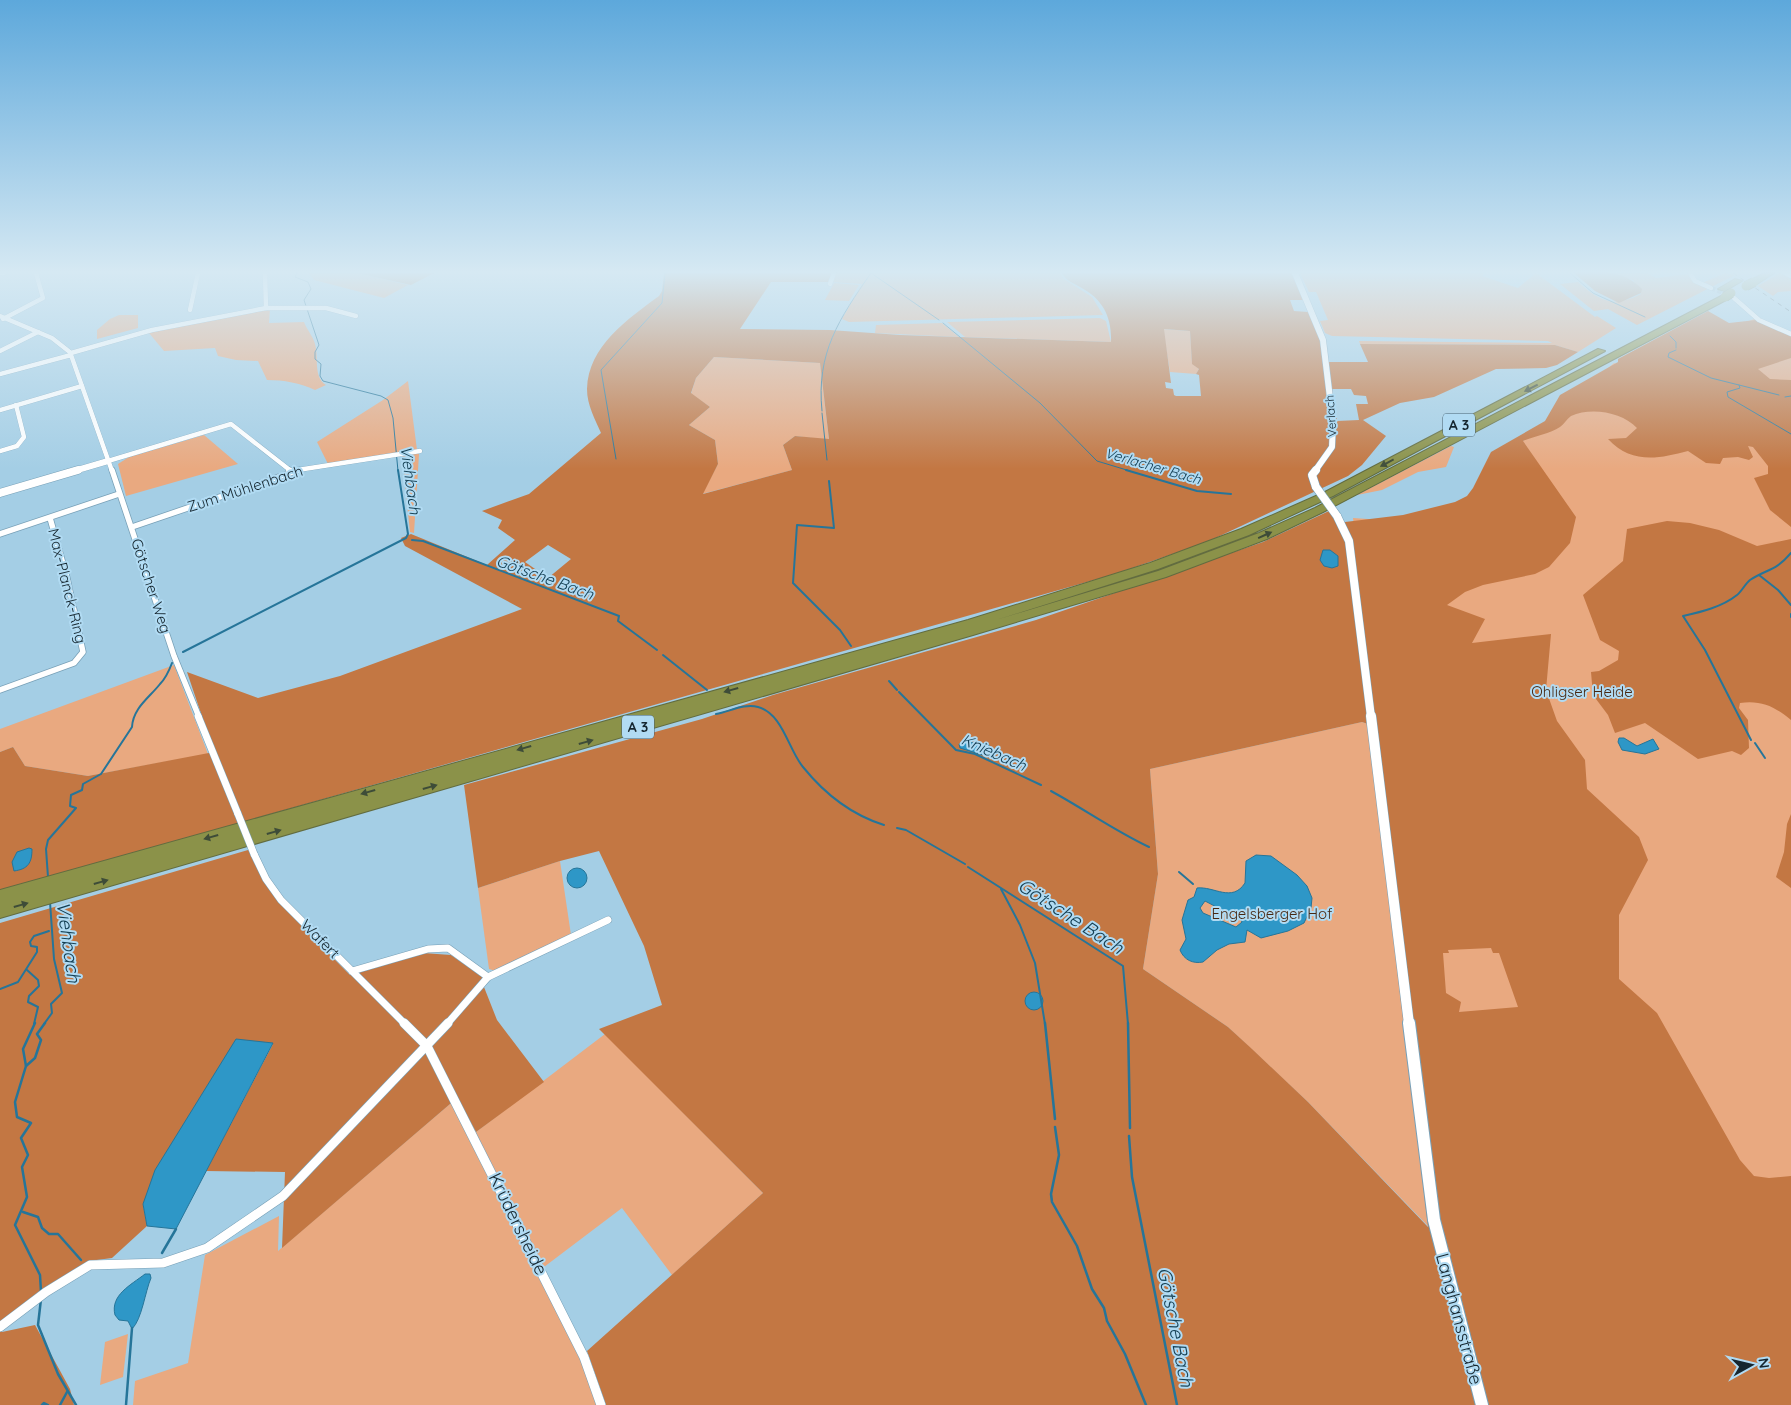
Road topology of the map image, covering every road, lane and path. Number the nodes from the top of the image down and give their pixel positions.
1 (24, 339) edge
2 (53, 339) edge
3 (124, 339) edge
4 (1323, 339) edge
5 (1635, 339) edge
6 (1637, 339) edge
7 (0, 350) edge
8 (73, 354) junction
9 (1590, 357) junction
10 (1551, 369) dead end
11 (0, 374) edge
12 (1572, 376) junction
13 (82, 386) junction
14 (1545, 400) dead end
15 (16, 405) junction
16 (0, 410) edge
17 (420, 450) dead end
18 (0, 451) edge
19 (108, 460) junction
20 (1371, 461) dead end
21 (291, 470) junction
22 (0, 493) edge
23 (120, 494) junction
24 (1329, 494) junction
25 (1345, 502) dead end
26 (1319, 510) junction
27 (50, 518) junction
28 (132, 527) junction
29 (0, 534) edge
30 (0, 690) edge
31 (238, 814) joint
32 (47, 891) junction
33 (0, 898) edge
34 (0, 911) edge
35 (608, 920) dead end
36 (352, 971) junction
37 (488, 977) junction
38 (427, 1046) junction
39 (1436, 1233) joint
40 (0, 1327) edge
41 (601, 1405) edge
42 (1482, 1405) edge

1 - 7 street
2 - 8 street
3 - 8 street
4 - 39 street, Verlach, bridge
5 - 9 highway, A 3
6 - 12 highway, A 3
8 - 11 street
8 - 13 street, Götscher Weg
9 - 10 highway
9 -> 24 highway, A 3
12 - 14 highway
12 - 26 highway, A 3
13 - 15 street
13 - 19 street, Götscher Weg
15 - 16 street
15 - 18 street
17 - 21 street, Zum Mühlenbach
19 - 21 street
19 - 22 street
19 - 23 street, Götscher Weg
20 - 24 highway
21 - 28 street, Zum Mühlenbach
23 - 27 street
23 - 28 street, Götscher Weg
24 -> 32 highway, A 3
25 - 26 highway
32 -> 26 highway, A 3
27 - 29 street
27 - 30 street, Max-Planck-Ring
28 - 31 street, Götscher Weg
31 - 36 street, Wafert, bridge
32 - 33 highway, A 3
34 -> 32 highway, A 3
35 - 37 street
36 - 37 street
36 - 38 street, Wafert
37 - 38 street
38 - 40 street
38 - 41 street, Krüdersheide
39 - 42 street, Langhansstraße

